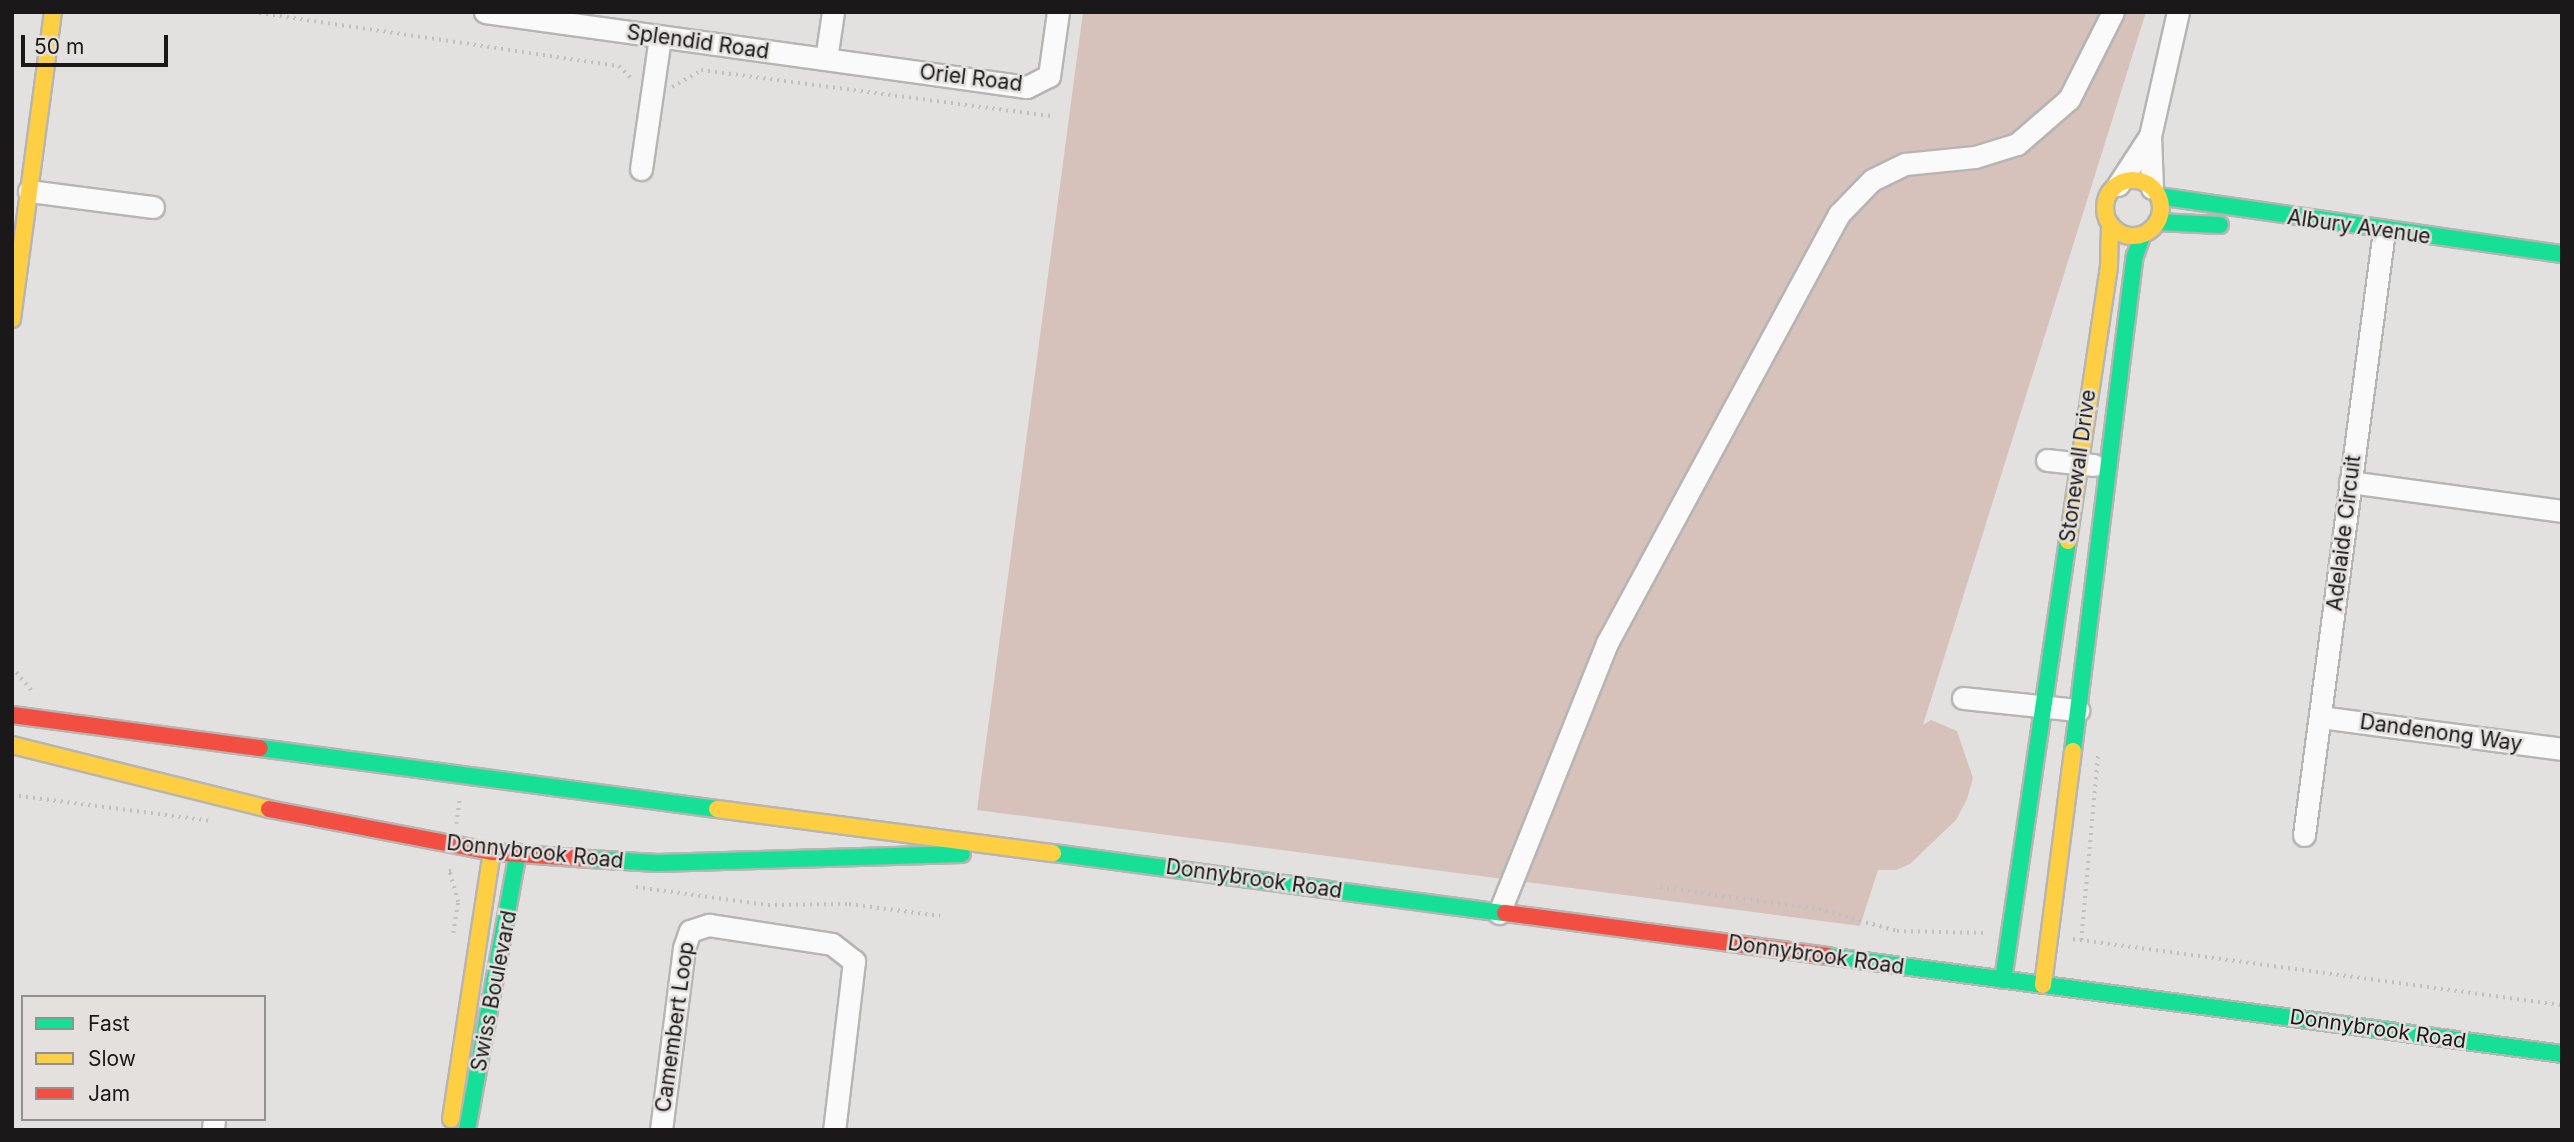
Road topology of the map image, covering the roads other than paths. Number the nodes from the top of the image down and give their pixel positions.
1 (53, 12) edge
2 (485, 12) edge
3 (833, 12) edge
4 (1058, 12) edge
5 (2113, 12) edge
6 (2178, 12) edge
7 (660, 37) junction
8 (827, 59) junction
9 (2150, 136) junction
10 (641, 169) dead end
11 (2118, 185) junction
12 (29, 191) junction
13 (2155, 192) junction
14 (153, 207) dead end
15 (2157, 222) junction
16 (2110, 225) junction
17 (2238, 227) dead end
18 (2143, 234) junction
19 (2317, 237) dead end
20 (2382, 238) junction
21 (2562, 254) edge
22 (2562, 270) edge
23 (12, 319) edge
24 (2047, 460) dead end
25 (2078, 463) junction
26 (2108, 466) junction
27 (2350, 482) junction
28 (2562, 511) edge
29 (1963, 698) dead end
30 (2044, 706) junction
31 (2078, 710) junction
32 (12, 715) edge
33 (2320, 717) junction
34 (12, 745) edge
35 (2562, 749) edge
36 (2304, 835) dead end
37 (492, 852) junction
38 (518, 853) junction
39 (1070, 854) junction
40 (1499, 913) junction
41 (2003, 980) junction
42 (2043, 985) junction
43 (2562, 1054) edge
44 (449, 1130) edge
45 (467, 1130) edge
46 (661, 1130) edge
47 (834, 1130) edge

1 - 12 main road
2 - 7 street, Splendid Road
3 - 8 street
4 - 8 street, Oriel Road
5 - 40 street
6 - 9 street
7 - 8 street, Splendid Road
7 - 10 street
9 - 11 street
9 - 13 street
11 - 13 main road
11 - 16 main road
12 - 14 street
12 - 23 main road
13 - 15 main road
13 - 20 main road, Albury Avenue
15 - 17 main road
15 - 18 main road
16 - 18 main road
16 - 25 main road, Stonewall Drive
18 - 26 main road, Stonewall Drive
19 - 20 main road, Albury Avenue
20 - 21 main road, Albury Avenue
20 - 22 main road, Albury Avenue
20 - 27 street, Adelaide Circuit
24 - 25 street
25 - 26 street
25 - 30 main road, Stonewall Drive
26 - 31 main road, Stonewall Drive
27 - 28 street
27 - 33 street, Adelaide Circuit
29 - 30 street
30 - 31 street
30 - 41 main road, Stonewall Drive
31 - 42 main road, Stonewall Drive
32 - 39 main road, Donnybrook Road
33 - 35 street, Dandenong Way
33 - 36 street, Adelaide Circuit
34 - 37 main road, Donnybrook Road
37 - 38 main road, Donnybrook Road
37 - 44 main road, Swiss Boulevard
38 - 39 main road, Donnybrook Road
38 - 45 main road, Swiss Boulevard
39 - 40 main road, Donnybrook Road
40 - 41 main road, Donnybrook Road
41 - 42 main road, Donnybrook Road
42 - 43 main road, Donnybrook Road
46 - 47 street, Camembert Loop

